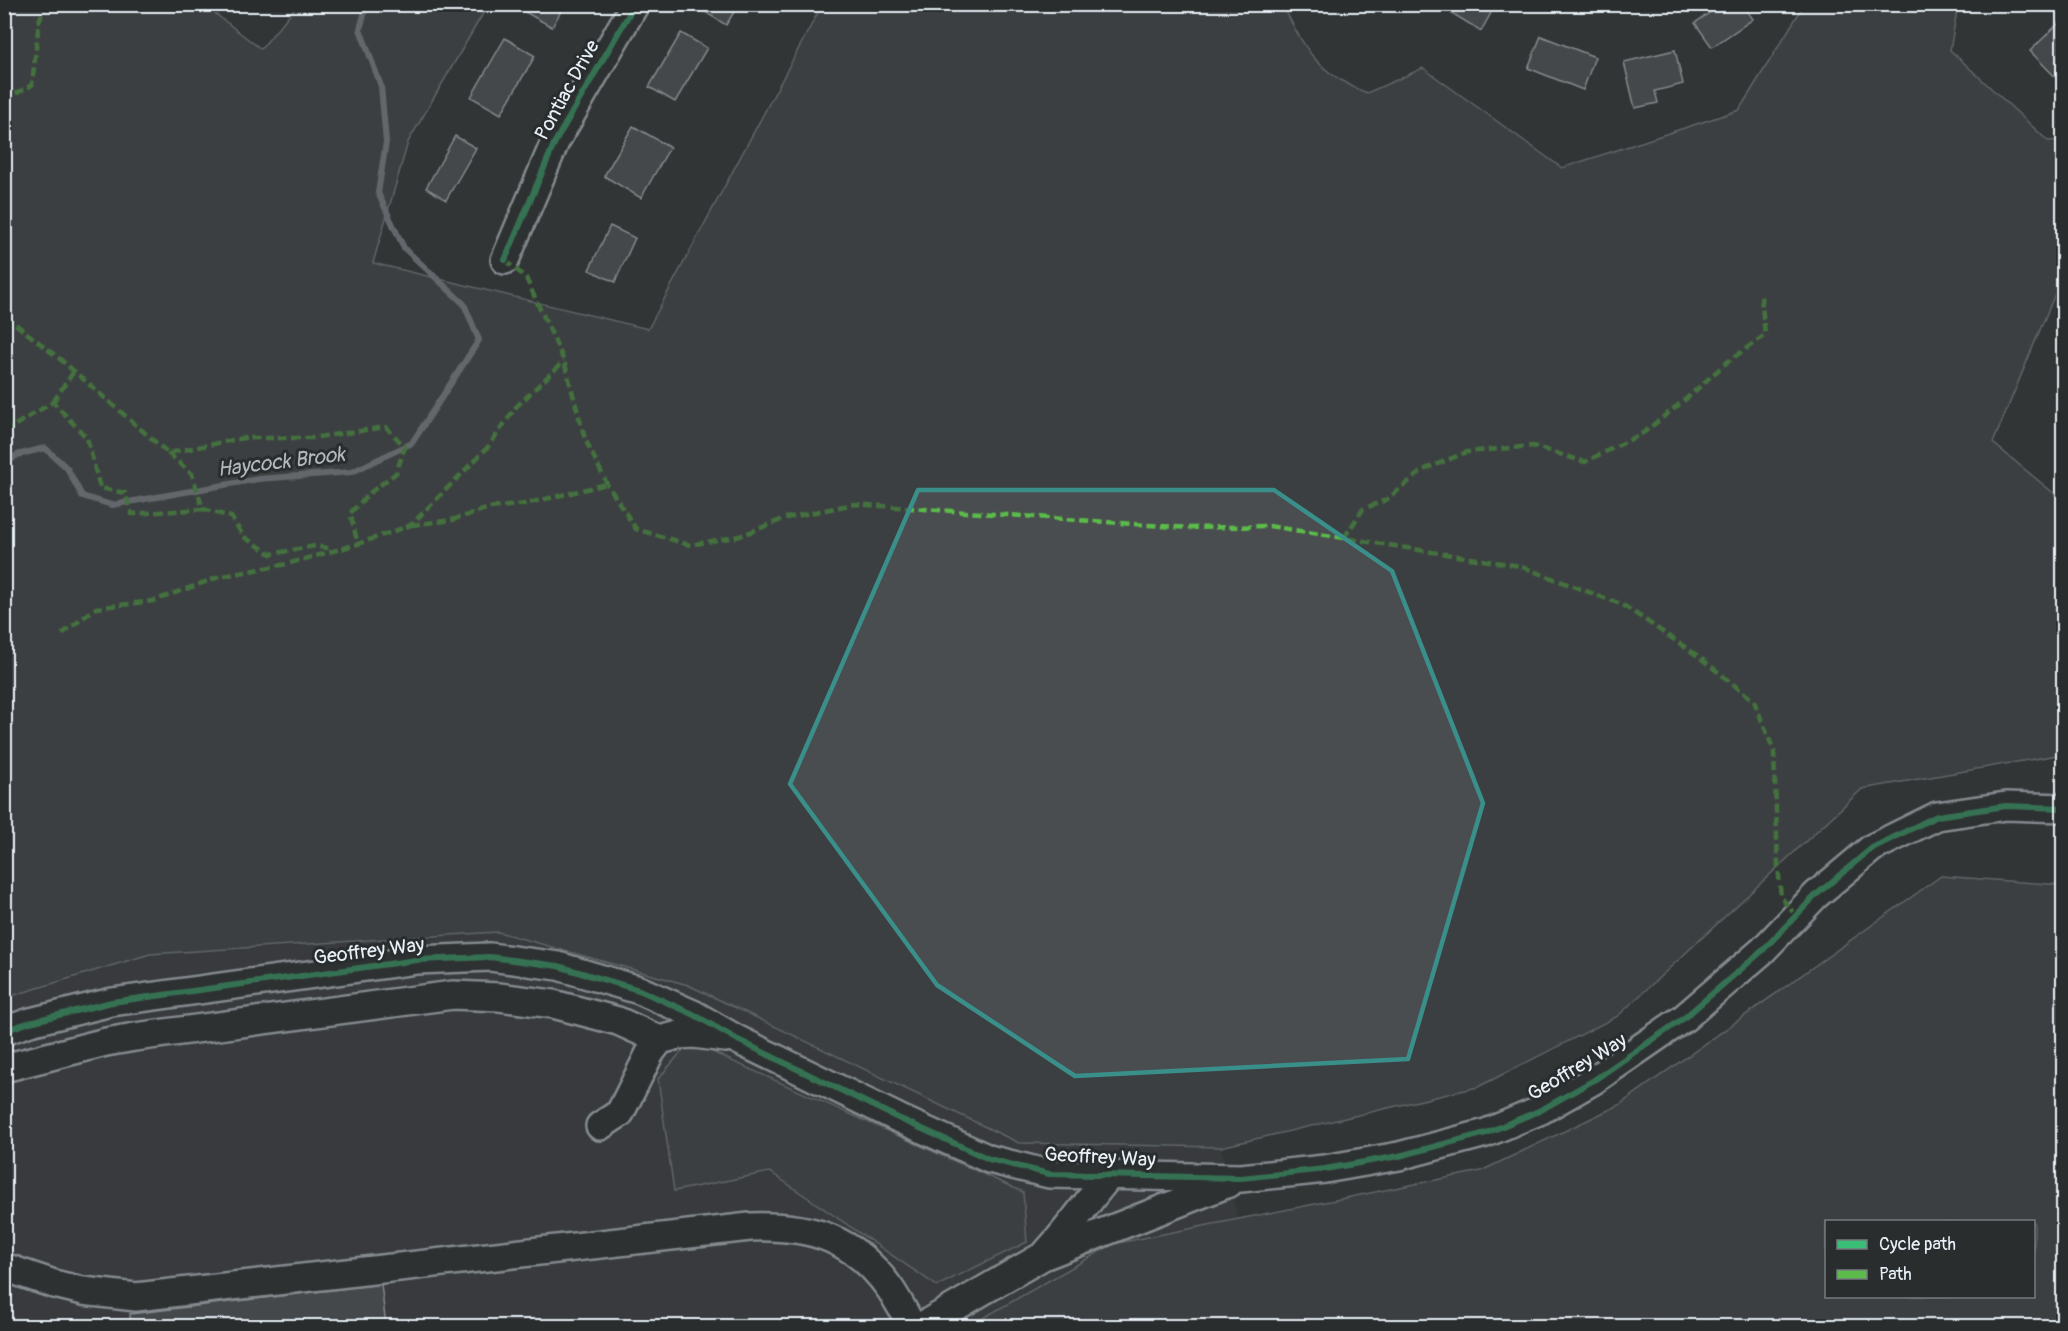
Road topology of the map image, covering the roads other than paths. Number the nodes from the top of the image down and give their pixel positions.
1 (635, 4) edge
2 (505, 260) dead end
3 (2064, 808) edge
4 (4, 1031) edge
5 (660, 1040) junction
6 (738, 1040) junction
7 (4, 1068) edge
8 (600, 1126) dead end
9 (1110, 1175) junction
10 (1241, 1178) junction
11 (1043, 1256) junction
12 (4, 1266) edge
13 (912, 1326) edge
14 (922, 1326) edge

1 - 2 street, Pontiac Drive
3 - 10 street, Geoffrey Way
4 - 6 street, Geoffrey Way
5 - 6 street
5 - 7 street
5 - 8 street
6 - 9 street, Geoffrey Way
9 - 10 street, Geoffrey Way
9 - 11 street, Geoffrey Way
10 - 11 street, Geoffrey Way
11 - 14 street, Geoffrey Way
12 - 13 street

